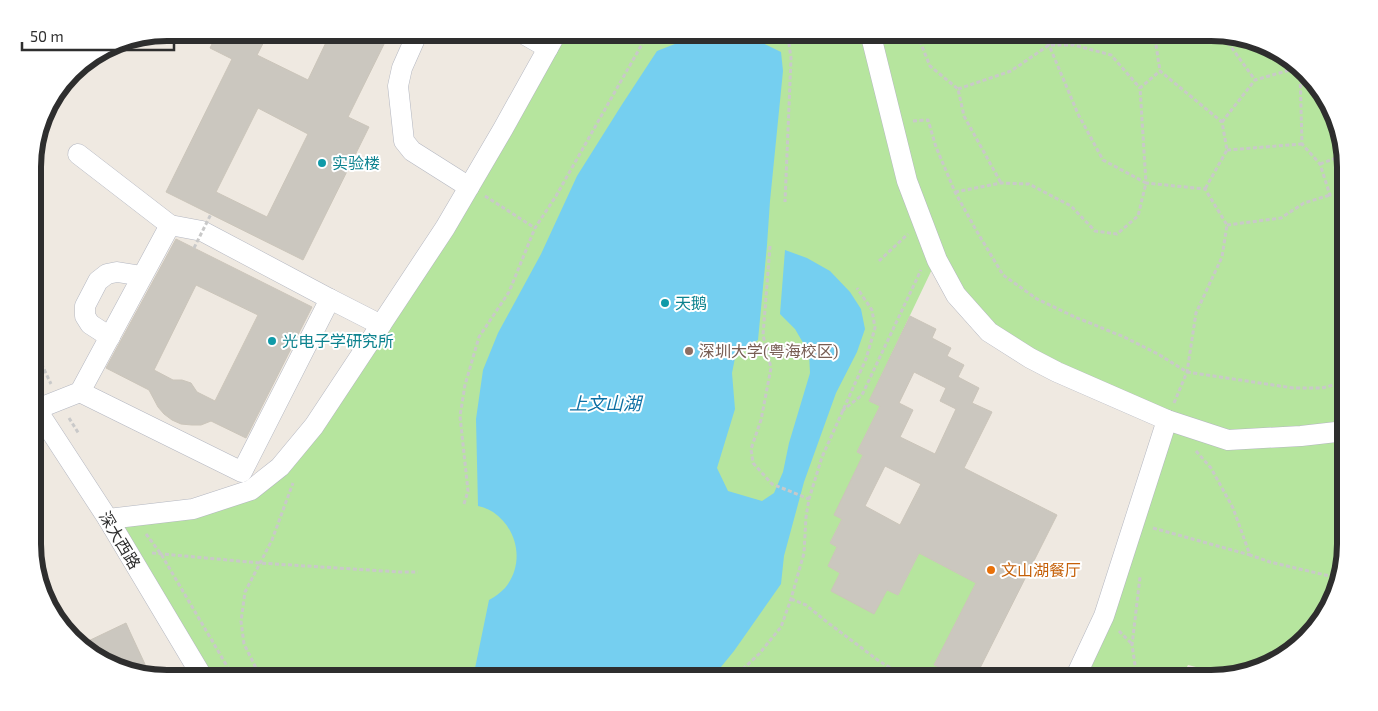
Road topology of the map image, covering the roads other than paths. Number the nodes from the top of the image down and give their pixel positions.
1 (872, 41) edge
2 (414, 42) edge
3 (551, 42) edge
4 (78, 154) dead end
5 (469, 186) junction
6 (170, 225) junction
7 (142, 276) junction
8 (330, 299) junction
9 (382, 325) junction
10 (110, 337) junction
11 (80, 392) junction
12 (41, 404) edge
13 (41, 415) edge
14 (1167, 420) junction
15 (1337, 432) edge
16 (247, 481) junction
17 (118, 518) junction
18 (1079, 669) edge
19 (198, 670) edge

1 - 14 street
2 - 5 street
3 - 5 street
4 - 6 street
5 - 9 street
6 - 7 street
6 - 8 street
7 - 10 street
7 - 10 street
8 - 9 street
8 - 16 street
9 - 16 street
10 - 11 street
11 - 12 street
11 - 16 street
13 - 17 street, 深大西路
14 - 15 street
14 - 18 street
16 - 17 street
17 - 19 street, 深大西路

